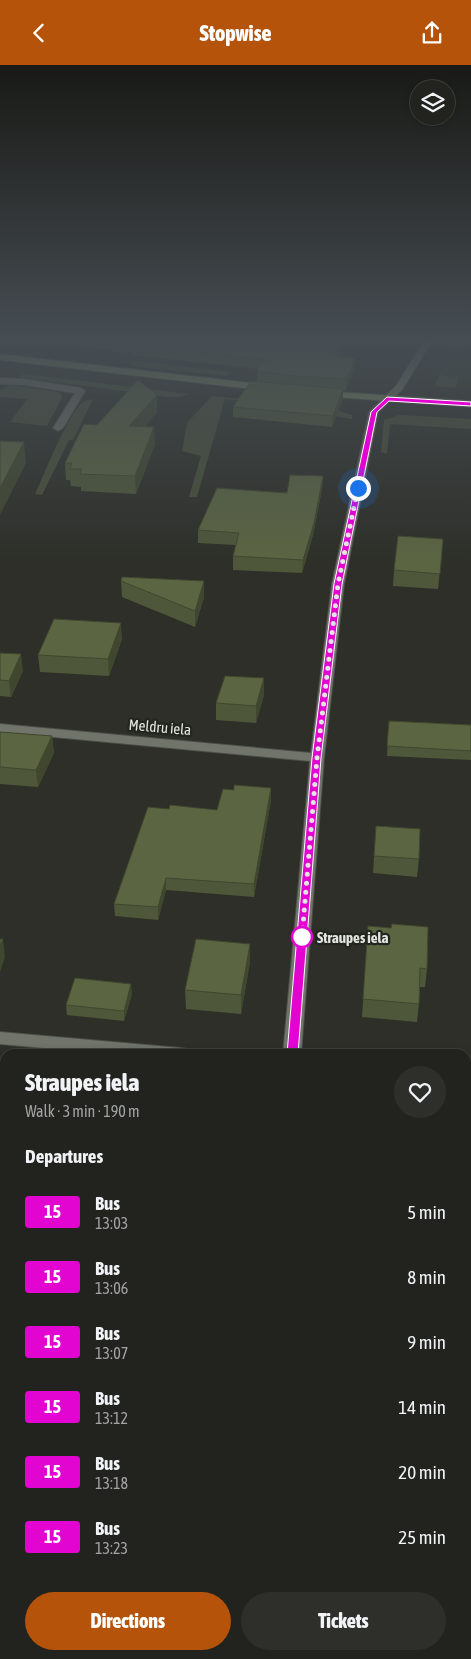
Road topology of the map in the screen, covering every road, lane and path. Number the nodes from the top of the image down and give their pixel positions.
1 (66, 415) edge
2 (373, 415) edge
3 (58, 428) dead end
4 (0, 728) edge
5 (317, 758) junction
6 (0, 1038) edge
7 (124, 1049) edge
8 (292, 1049) edge

1 - 3 street
2 - 5 street
4 - 5 street, Meldru iela
5 - 8 street
6 - 7 street

